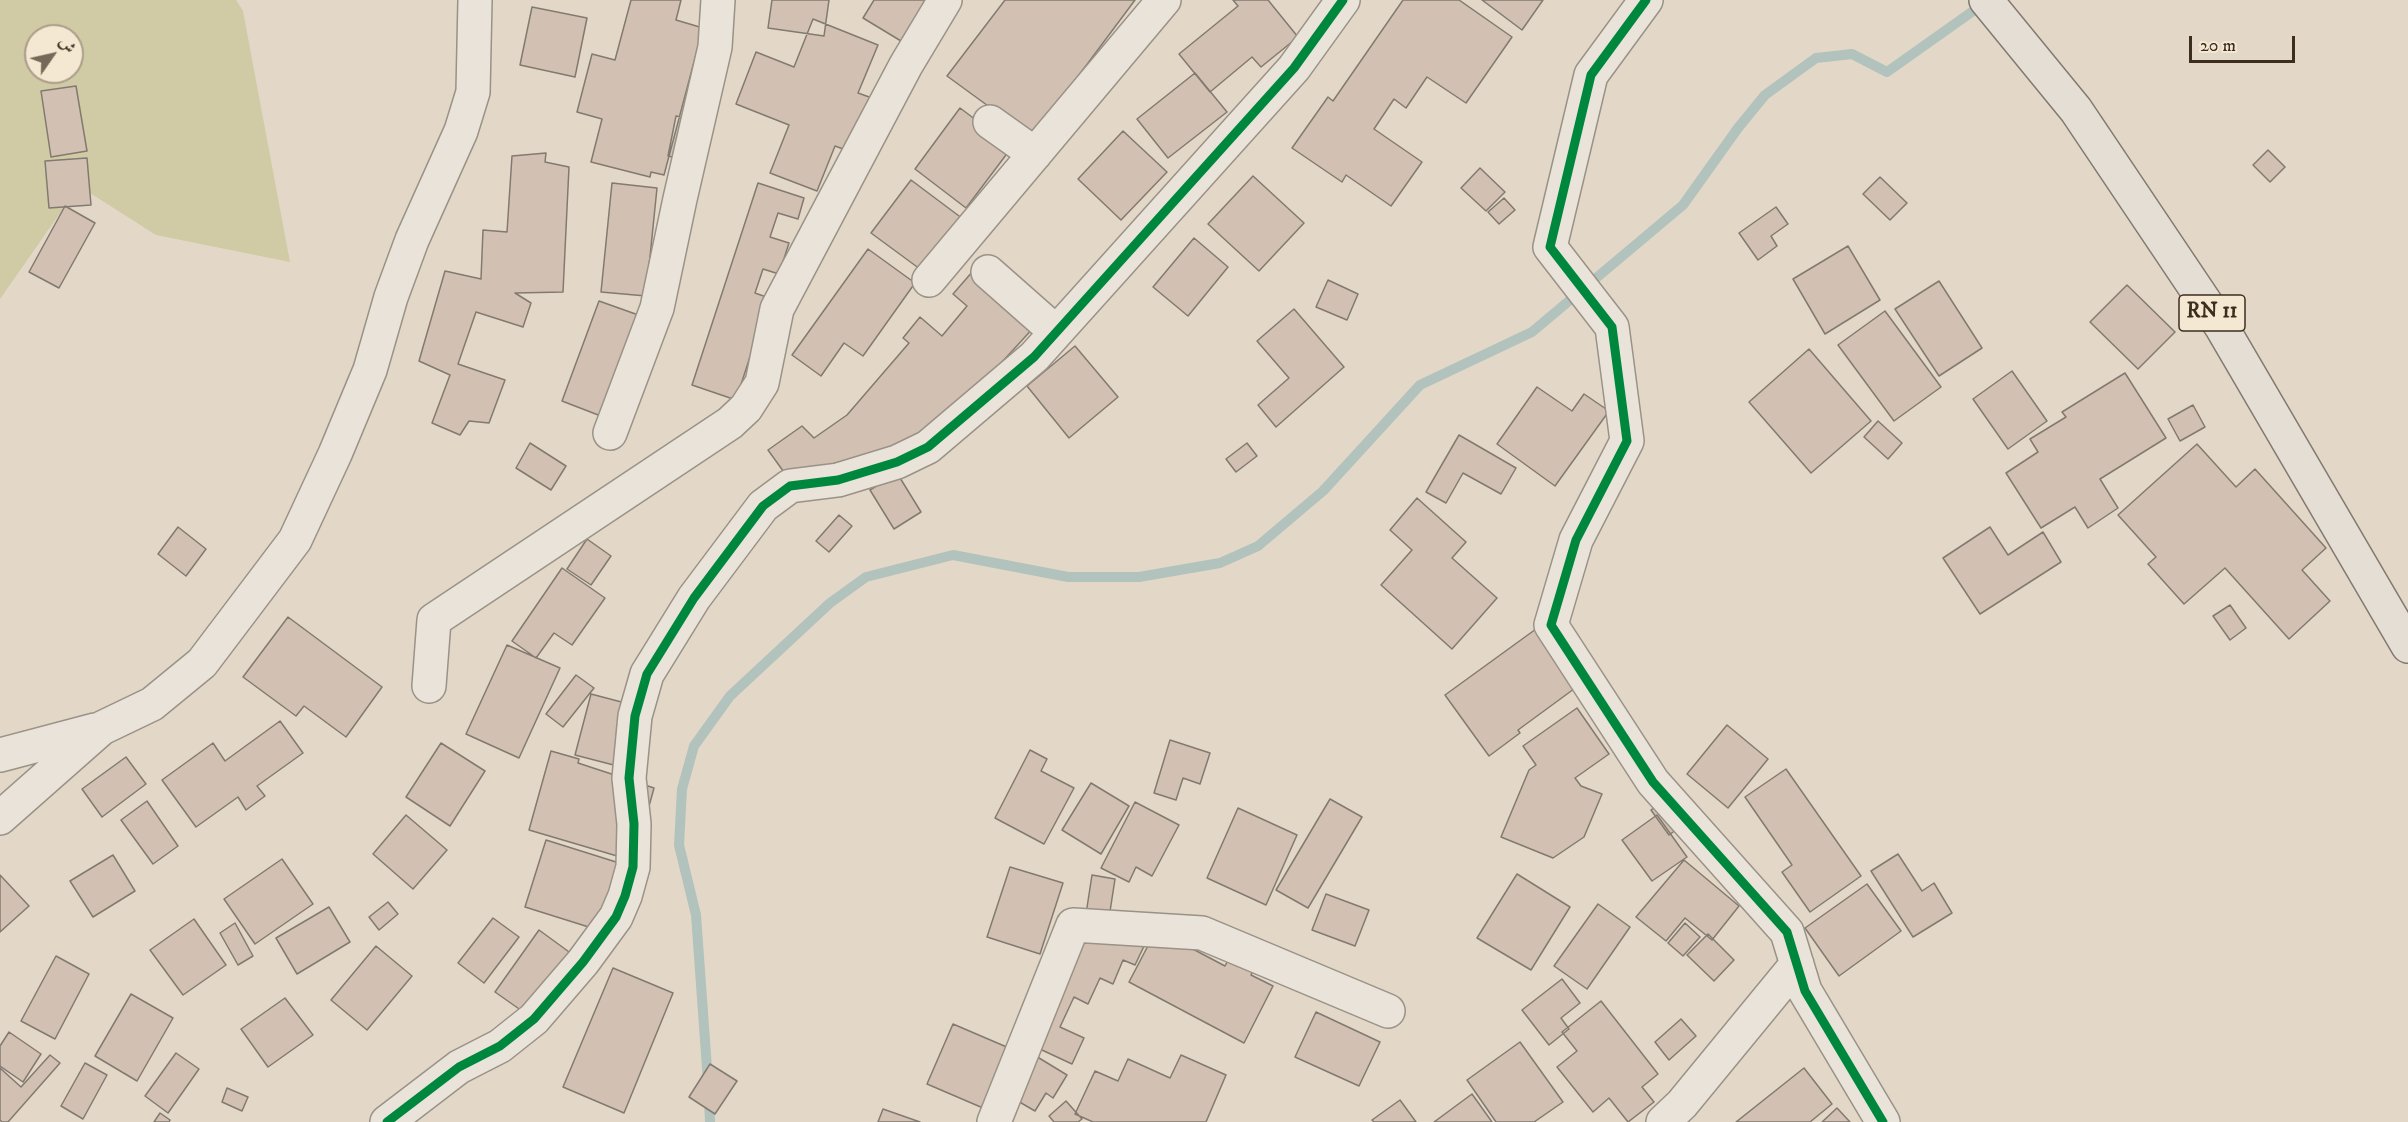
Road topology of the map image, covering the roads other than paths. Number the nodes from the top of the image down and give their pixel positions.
1 (475, 0) edge
2 (718, 0) edge
3 (945, 0) edge
4 (1164, 0) edge
5 (1343, 0) edge
6 (1646, 0) edge
7 (1986, 0) edge
8 (990, 122) dead end
9 (1035, 154) junction
10 (988, 272) dead end
11 (929, 280) dead end
12 (1056, 332) junction
13 (610, 434) dead end
14 (2408, 646) edge
15 (429, 686) dead end
16 (102, 728) junction
17 (0, 755) edge
18 (0, 818) edge
19 (1797, 964) junction
20 (1388, 1011) dead end
21 (387, 1122) edge
22 (994, 1122) edge
23 (1663, 1122) edge
24 (1883, 1122) edge

1 - 16 street
2 - 13 street
3 - 15 street
4 - 9 street
5 - 12 street
6 - 19 street
7 - 14 main road, RN 11
8 - 9 street
9 - 11 street
10 - 12 street
12 - 21 street
16 - 17 street
16 - 18 street
19 - 23 street
19 - 24 street
20 - 22 street

